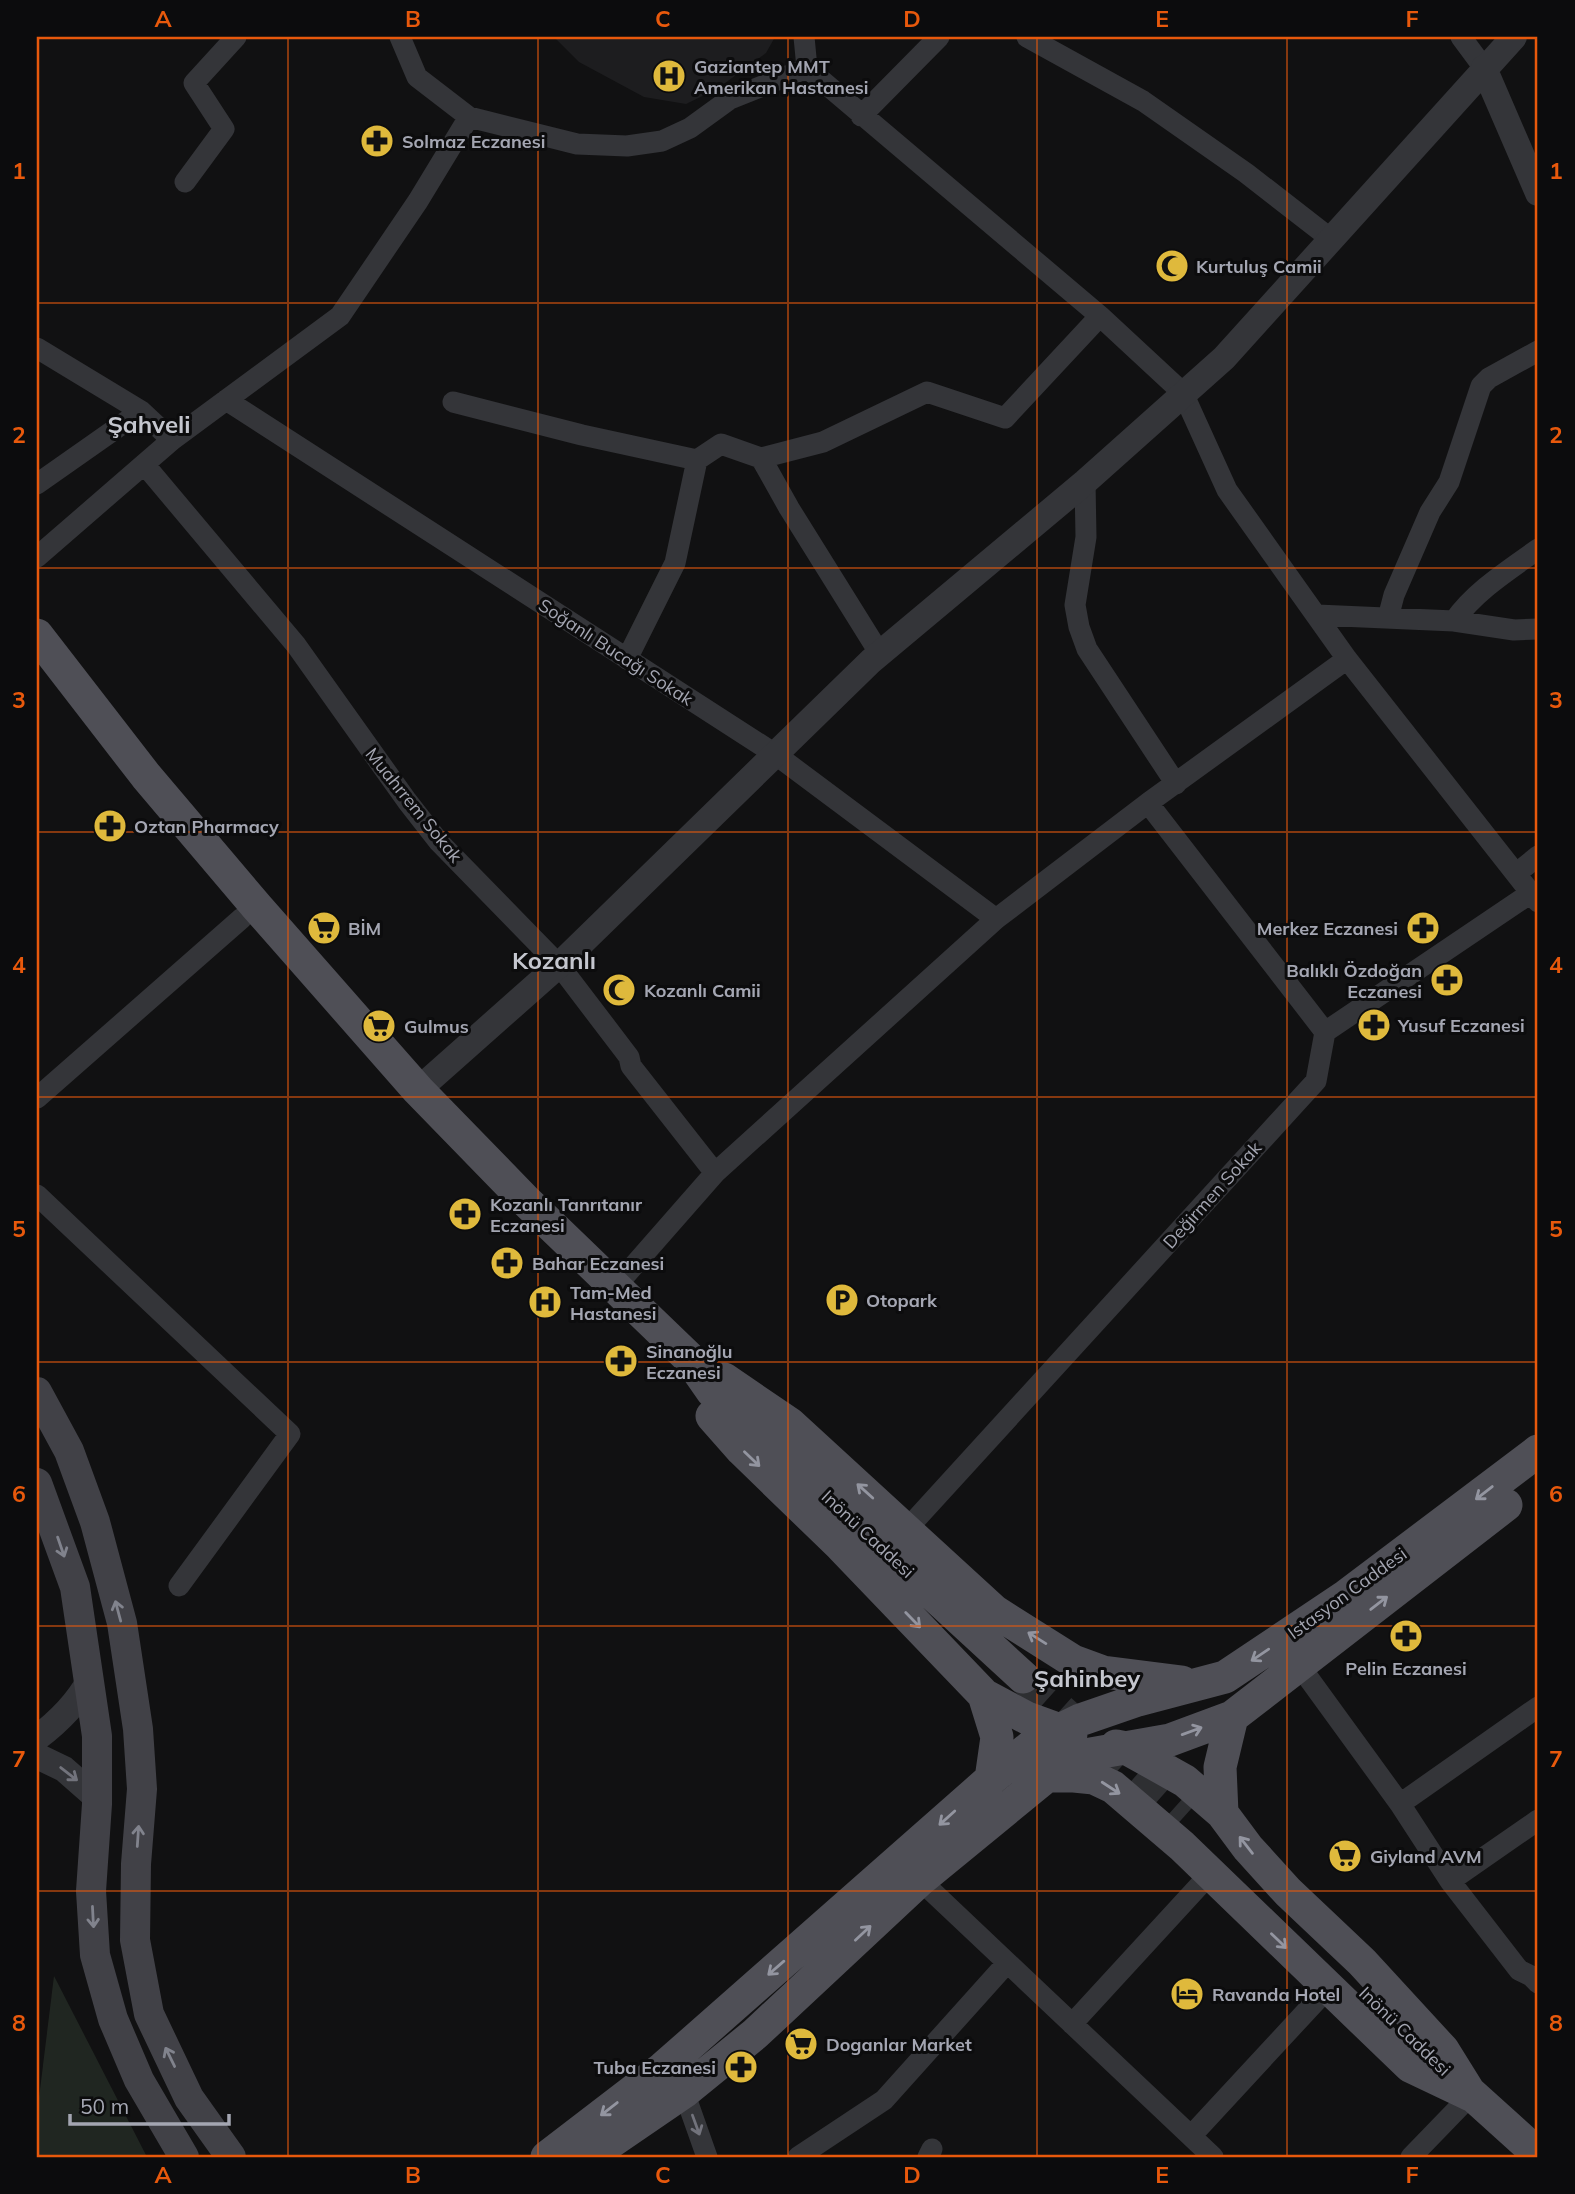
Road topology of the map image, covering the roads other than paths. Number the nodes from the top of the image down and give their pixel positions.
1 (236, 37) edge
2 (400, 37) edge
3 (804, 37) edge
4 (939, 37) edge
5 (1027, 37) edge
6 (1461, 37) edge
7 (1514, 37) edge
8 (807, 68) junction
9 (1484, 68) junction
10 (861, 116) junction
11 (469, 117) junction
12 (1536, 179) edge
13 (185, 182) dead end
14 (1331, 239) junction
15 (1100, 316) junction
16 (37, 348) edge
17 (1538, 351) edge
18 (1184, 393) junction
19 (226, 400) junction
20 (453, 402) dead end
21 (141, 411) junction
22 (172, 440) junction
23 (761, 458) junction
24 (696, 460) junction
25 (144, 464) junction
26 (1085, 482) junction
27 (37, 484) edge
28 (1538, 549) edge
29 (37, 557) edge
30 (1317, 615) junction
31 (1388, 618) junction
32 (1454, 621) junction
33 (1538, 629) edge
34 (37, 635) edge
35 (880, 654) junction
36 (37, 659) edge
37 (627, 659) junction
38 (1347, 659) junction
39 (775, 754) junction
40 (1176, 784) junction
41 (1148, 803) junction
42 (1538, 856) edge
43 (1517, 873) junction
44 (1535, 897) edge
45 (242, 918) junction
46 (996, 919) junction
47 (559, 965) junction
48 (1325, 1032) junction
49 (418, 1090) junction
50 (37, 1098) edge
51 (715, 1173) junction
52 (37, 1195) edge
53 (615, 1287) junction
54 (682, 1364) junction
55 (37, 1392) edge
56 (1538, 1451) edge
57 (1538, 1480) edge
58 (37, 1483) edge
59 (906, 1530) junction
60 (179, 1586) dead end
61 (1299, 1665) junction
62 (1023, 1677) tunnel mouth
63 (89, 1681) junction
64 (1195, 1684) junction
65 (984, 1695) junction
66 (1538, 1707) edge
67 (1232, 1717) junction
68 (1058, 1730) junction
69 (37, 1738) edge
70 (1126, 1748) junction
71 (37, 1756) edge
72 (1046, 1776) junction
73 (990, 1779) junction
74 (97, 1798) junction
75 (1400, 1804) junction
76 (1222, 1813) junction
77 (1182, 1819) tunnel mouth
78 (1538, 1820) edge
79 (1209, 1875) junction
80 (920, 1880) junction
81 (1450, 1881) junction
82 (1007, 1963) junction
83 (1538, 1983) edge
84 (1328, 1988) junction
85 (1072, 2024) junction
86 (673, 2080) junction
87 (1471, 2095) junction
88 (1191, 2136) junction
89 (1538, 2154) edge
90 (184, 2157) edge
91 (231, 2157) edge
92 (547, 2157) edge
93 (589, 2157) edge
94 (707, 2157) edge
95 (798, 2157) edge
96 (1213, 2157) edge
97 (1411, 2157) edge

1 - 13 street
2 - 11 street
3 - 8 street
4 - 10 street
5 - 14 street
6 - 9 street
7 - 9 street
8 - 10 street
8 - 11 street
9 - 12 street
9 - 14 street
10 - 15 street
11 - 19 street
14 - 18 street
15 - 18 street
15 - 23 street
16 - 21 street
17 - 31 street
18 - 26 street
18 - 30 street
19 - 22 street
19 - 37 street, Soğanlı Bucağı Sokak
20 - 24 street
21 - 22 street
21 - 27 street
22 - 25 street
23 - 24 street
23 - 35 street
24 - 37 street
25 - 29 street
25 - 47 street, Muahrrem Sokak
26 - 35 street
26 - 40 street
28 - 32 street
30 - 31 street
30 - 38 street
31 - 32 street
32 - 33 street
34 - 49 main road
35 - 39 street
36 - 45 main road
37 - 39 street, Soğanlı Bucağı Sokak
38 - 40 street
38 - 43 street
39 - 46 street, Soğanlı Bucağı Sokak
39 - 47 street
40 - 41 street
41 - 46 street
41 - 48 street
42 - 43 street
43 - 44 street
44 - 48 street
45 - 50 street
45 - 54 main road
46 - 51 street
47 - 49 street
47 - 51 street, Muahrrem Sokak
48 - 59 street, Değirmen Sokak
49 - 53 main road
51 - 53 street
52 - 60 street
53 - 54 main road
59 -> 54 main road
54 - 62 main road, Inönü Caddesi
54 -> 65 main road
91 -> 55 main road
56 -> 64 main road, Istasyon Caddesi
61 -> 57 main road
58 -> 63 main road
64 -> 59 main road
61 - 67 main road
61 - 75 street
63 - 69 street
63 - 74 main road
64 - 68 main road, Istasyon Caddesi
65 - 68 main road
65 - 73 main road
66 - 75 street
70 -> 67 main road
67 - 76 main road
68 - 70 main road
68 - 73 main road, Istasyon Caddesi
70 - 72 main road
70 - 76 main road
71 -> 74 street
72 -> 79 main road
72 - 80 main road
73 -> 86 main road, Istasyon Caddesi
74 -> 90 main road
75 - 81 street
87 -> 76 main road
77 - 87 main road, Inönü Caddesi
78 - 81 street
79 -> 84 main road
79 - 85 street
80 - 82 street
86 -> 80 main road
81 - 83 street
82 - 85 street
82 - 95 street
84 - 87 main road
84 - 88 street
85 - 88 street
86 -> 92 main road
86 - 93 main road
86 -> 94 street
87 - 89 main road, Inönü Caddesi
87 - 97 street
88 - 96 street

